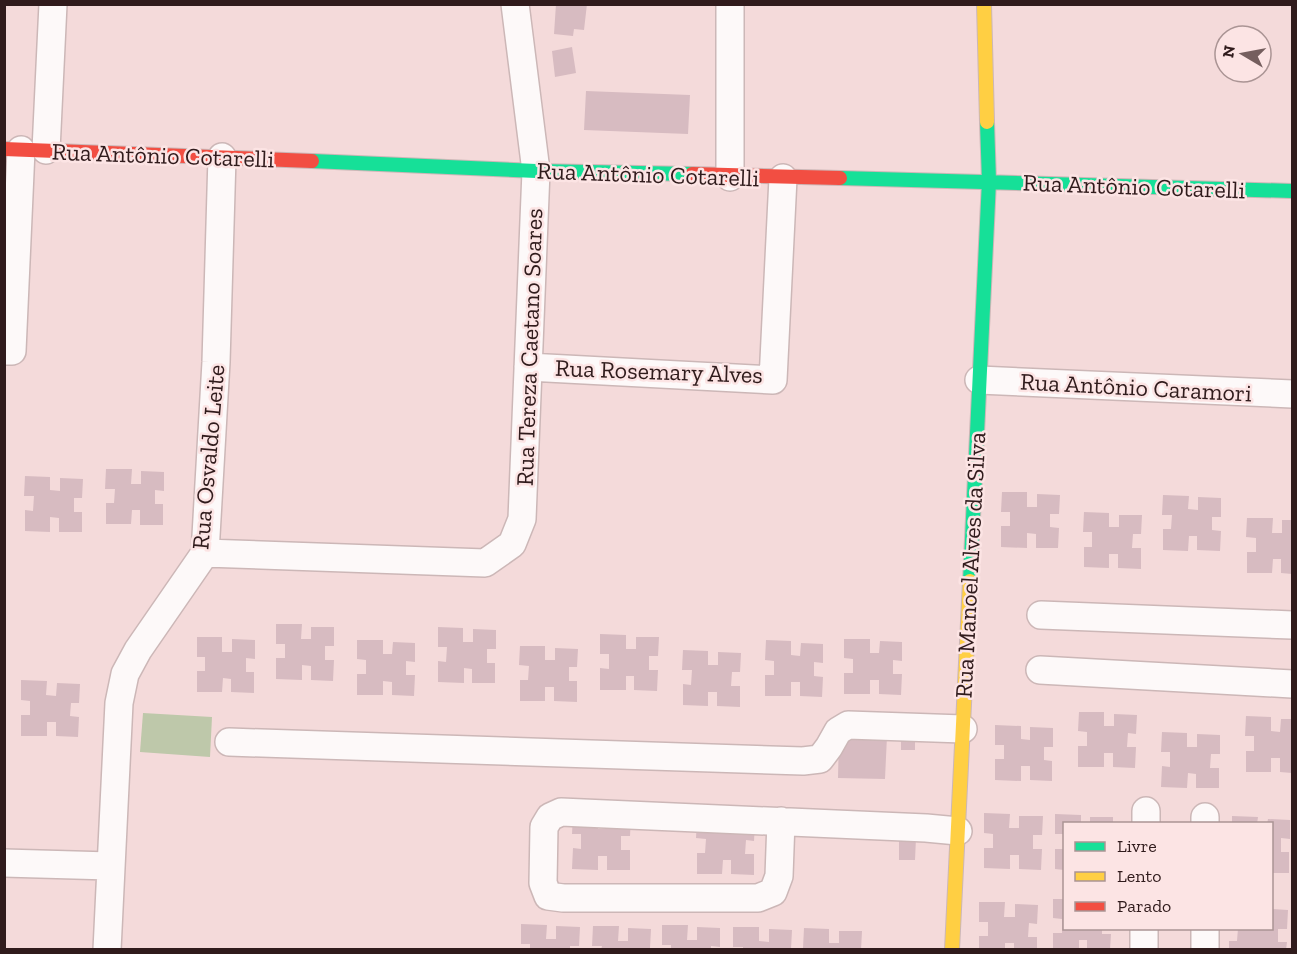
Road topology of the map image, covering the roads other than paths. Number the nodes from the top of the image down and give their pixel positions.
1 (54, 4) edge
2 (515, 4) edge
3 (730, 4) edge
4 (984, 4) edge
5 (24, 150) edge
6 (222, 157) junction
7 (536, 171) junction
8 (730, 177) junction
9 (783, 178) junction
10 (989, 181) junction
11 (1293, 191) edge
12 (4, 351) edge
13 (528, 367) junction
14 (979, 380) junction
15 (1293, 394) edge
16 (205, 553) junction
17 (1041, 615) dead end
18 (1293, 624) edge
19 (1040, 670) dead end
20 (1293, 684) edge
21 (963, 729) junction
22 (229, 742) dead end
23 (781, 821) junction
24 (958, 831) junction
25 (4, 863) edge
26 (110, 866) junction
27 (1144, 930) edge
28 (1205, 930) edge
29 (108, 950) edge
30 (952, 950) edge
31 (1144, 950) edge
32 (1205, 950) edge

1 - 5 street
2 - 7 street, Rua Tereza Caetano Soares
3 - 8 street
4 - 10 street, Rua Manoel Alves da Silva
5 - 6 street, Rua Antônio Cotarelli
5 - 12 street
6 - 7 street, Rua Antônio Cotarelli
6 - 16 street, Rua Osvaldo Leite
7 - 8 street, Rua Antônio Cotarelli
7 - 13 street, Rua Tereza Caetano Soares
8 - 9 street, Rua Antônio Cotarelli
9 - 10 street, Rua Antônio Cotarelli
9 - 13 street, Rua Rosemary Alves
10 - 11 street, Rua Antônio Cotarelli
10 - 14 street, Rua Manoel Alves da Silva
13 - 16 street, Rua Tereza Caetano Soares
14 - 15 street, Rua Antônio Caramori
14 - 21 street, Rua Manoel Alves da Silva
16 - 26 street, Rua Osvaldo Leite
17 - 18 street
19 - 20 street
21 - 22 street
21 - 24 street, Rua Manoel Alves da Silva
23 - 23 street
23 - 24 street
24 - 30 street, Rua Manoel Alves da Silva
25 - 26 street
26 - 29 street, Rua Osvaldo Leite
27 - 31 street
28 - 32 street

